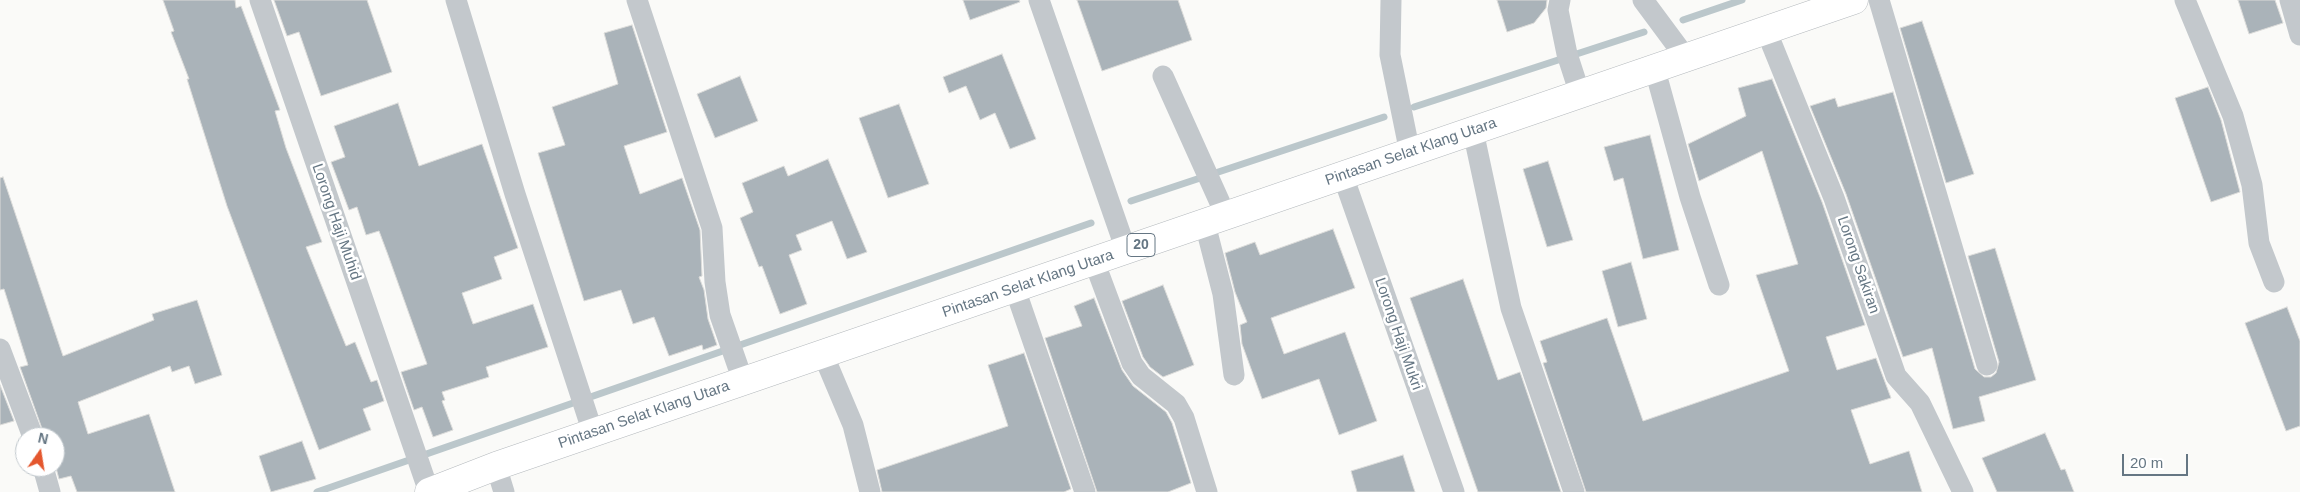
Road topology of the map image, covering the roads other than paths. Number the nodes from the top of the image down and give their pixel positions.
1 (260, 0) edge
2 (456, 0) edge
3 (638, 0) edge
4 (1039, 0) edge
5 (1392, 0) edge
6 (1560, 0) edge
7 (1643, 0) edge
8 (1879, 0) edge
9 (2185, 0) edge
10 (2290, 0) edge
11 (1850, 1) edge
12 (1766, 30) junction
13 (2300, 35) edge
14 (1686, 58) junction
15 (1655, 70) junction
16 (1572, 73) junction
17 (1163, 76) dead end
18 (1473, 131) junction
19 (1410, 152) junction
20 (1343, 176) junction
21 (1215, 220) junction
22 (1126, 250) junction
23 (1094, 261) junction
24 (2274, 282) dead end
25 (1718, 285) dead end
26 (1015, 289) junction
27 (0, 349) edge
28 (823, 354) junction
29 (1987, 365) dead end
30 (740, 374) junction
31 (1234, 375) dead end
32 (590, 425) junction
33 (29, 427) edge
34 (496, 466) junction
35 (46, 477) edge
36 (427, 487) edge
37 (50, 492) edge
38 (504, 492) edge
39 (870, 492) edge
40 (1085, 492) edge
41 (1207, 492) edge
42 (1454, 492) edge
43 (1574, 492) edge
44 (1963, 492) edge

1 - 36 street, Lorong Haji Muhid
2 - 32 street
3 - 30 street
4 - 22 street
5 - 19 street
6 - 16 street
7 - 14 street
8 - 29 street
9 - 24 street
10 - 13 street
11 - 12 highway, Pintasan Selat Klang Utara / 20
12 - 14 highway, Pintasan Selat Klang Utara / 20
12 - 44 street, Lorong Sakiran
14 - 15 highway, Pintasan Selat Klang Utara / 20
15 - 16 highway, Pintasan Selat Klang Utara / 20
15 - 25 street
16 - 18 highway, Pintasan Selat Klang Utara / 20
17 - 21 street
18 - 19 highway, Pintasan Selat Klang Utara / 20
18 - 43 street
19 - 20 highway, Pintasan Selat Klang Utara / 20
20 - 21 highway, Pintasan Selat Klang Utara / 20
20 - 42 street, Lorong Haji Mukri
21 - 22 highway, Pintasan Selat Klang Utara / 20
21 - 31 street
22 - 23 highway, Pintasan Selat Klang Utara / 20
23 - 26 highway, Pintasan Selat Klang Utara / 20
23 - 41 street
26 - 28 highway, Pintasan Selat Klang Utara / 20
26 - 40 street
27 - 33 street
28 - 30 highway, Pintasan Selat Klang Utara / 20
28 - 39 street
30 - 32 highway, Pintasan Selat Klang Utara / 20
32 - 34 highway, Pintasan Selat Klang Utara / 20
34 - 36 highway, Pintasan Selat Klang Utara / 20
34 - 38 street
35 - 37 street

